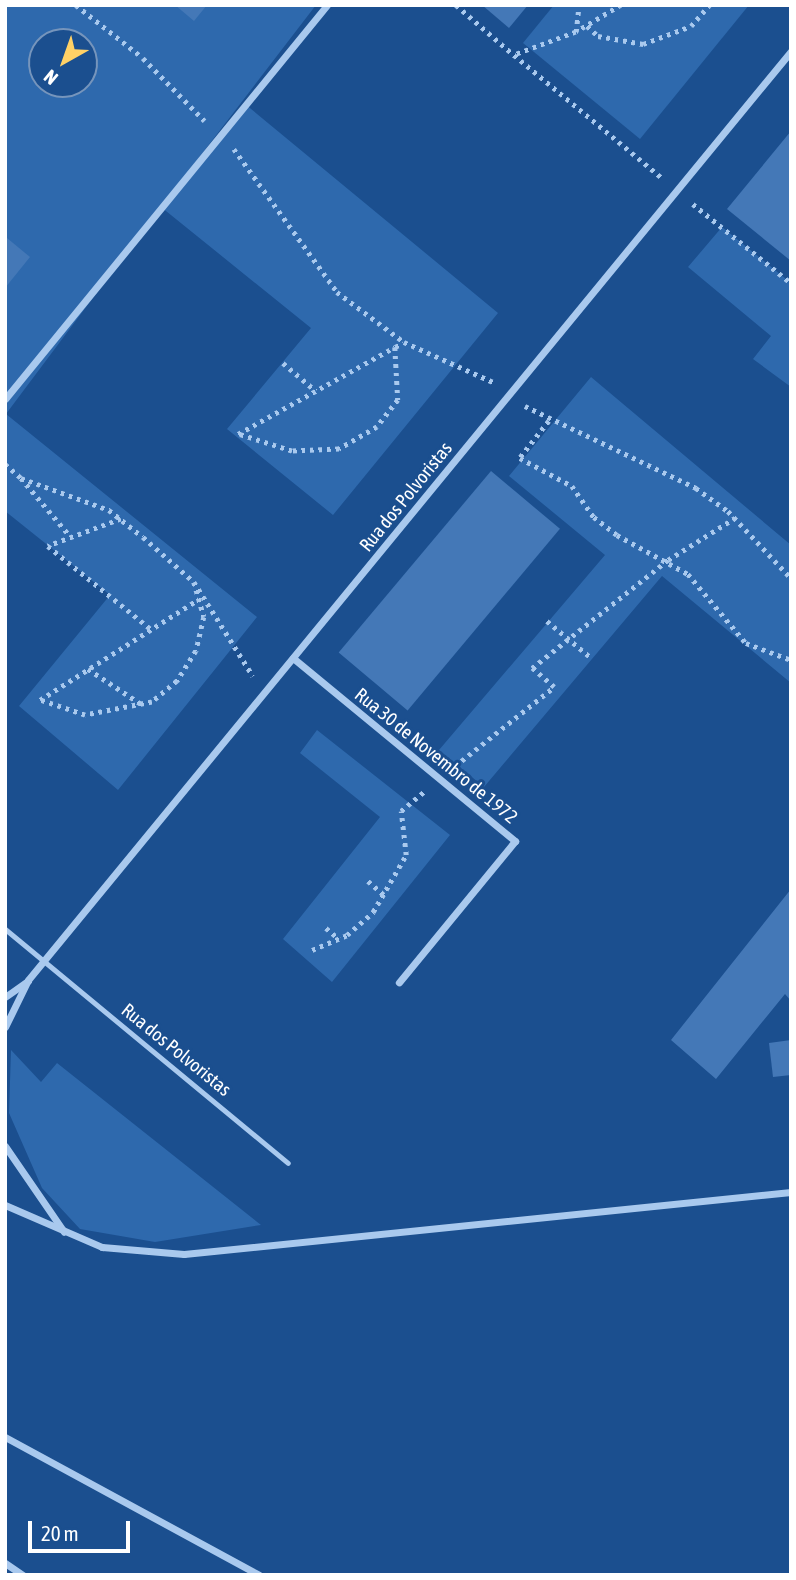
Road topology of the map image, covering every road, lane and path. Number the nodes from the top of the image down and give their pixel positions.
1 (76, 5) edge
2 (327, 5) edge
3 (456, 5) edge
4 (579, 5) edge
5 (621, 5) edge
6 (709, 5) edge
7 (587, 26) junction
8 (576, 32) junction
9 (791, 51) edge
10 (514, 55) junction
11 (222, 134) junction
12 (677, 190) junction
13 (791, 283) edge
14 (404, 342) junction
15 (395, 347) junction
16 (283, 363) dead end
17 (316, 391) junction
18 (509, 395) junction
19 (5, 399) edge
20 (549, 421) junction
21 (5, 464) edge
22 (21, 478) junction
23 (735, 518) junction
24 (121, 519) junction
25 (70, 536) junction
26 (668, 560) junction
27 (791, 578) edge
28 (194, 582) junction
29 (199, 599) junction
30 (547, 621) dead end
31 (151, 629) junction
32 (568, 638) junction
33 (589, 656) dead end
34 (293, 658) junction
35 (791, 660) edge
36 (88, 669) junction
37 (263, 695) junction
38 (142, 705) junction
39 (439, 779) junction
40 (368, 881) dead end
41 (384, 895) junction
42 (326, 928) dead end
43 (5, 929) edge
44 (339, 939) junction
45 (312, 950) dead end
46 (44, 962) junction
47 (28, 980) junction
48 (399, 982) dead end
49 (5, 997) edge
50 (5, 1027) edge
51 (5, 1146) edge
52 (288, 1163) dead end
53 (791, 1192) edge
54 (5, 1205) edge
55 (67, 1235) junction
56 (5, 1437) edge
57 (5, 1563) edge
58 (23, 1575) edge
59 (259, 1575) edge

1 - 11 path
2 - 11 street
3 - 10 path
4 - 8 path
5 - 7 path
6 - 7 path
7 - 8 path
8 - 10 path
9 - 12 street, Rua dos Polvoristas
10 - 12 path
11 - 14 path
11 - 19 street
12 - 13 path
12 - 18 street, Rua dos Polvoristas
14 - 15 path
14 - 18 path
15 - 17 path
15 - 17 path
16 - 17 path
18 - 20 path
18 - 34 street, Rua dos Polvoristas
20 - 23 path
20 - 26 path
21 - 22 path
22 - 24 path
22 - 25 path
23 - 26 path
23 - 27 path
24 - 25 path
24 - 28 path
25 - 31 path
26 - 32 path
26 - 35 path
28 - 29 path
28 - 37 path
29 - 31 path
29 - 38 path
30 - 32 path
31 - 36 path
32 - 33 path
32 - 39 path
34 - 37 street, Rua dos Polvoristas
34 - 39 street, Rua 30 de Novembro de 1972
36 - 38 path
36 - 38 path
37 - 46 street, Rua dos Polvoristas
39 - 41 path
39 - 48 street, Rua 30 de Novembro de 1972
40 - 41 path
41 - 44 path
42 - 44 path
43 - 46 lane, Rua dos Polvoristas
44 - 45 path
46 - 47 street, Rua dos Polvoristas
46 - 52 lane, Rua dos Polvoristas
47 - 49 street, Rua dos Polvoristas
47 - 50 street, Rua dos Polvoristas
51 - 55 street
53 - 55 street
54 - 55 street
56 - 59 street
57 - 58 street

